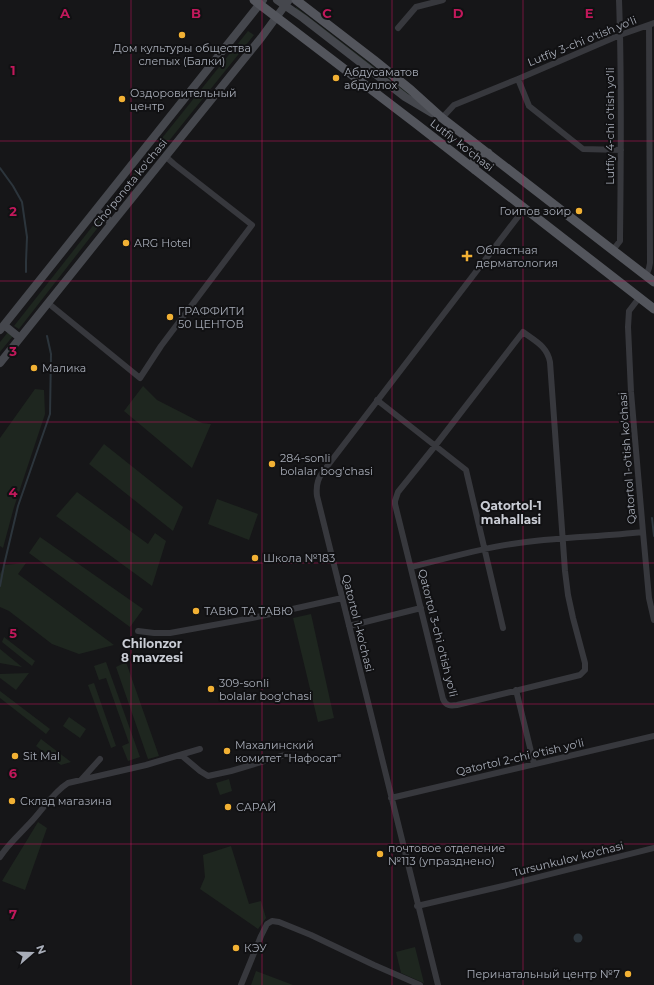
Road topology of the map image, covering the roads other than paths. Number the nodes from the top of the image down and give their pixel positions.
1 (277, 0) edge
2 (296, 0) edge
3 (443, 0) edge
4 (619, 0) edge
5 (259, 1) edge
6 (287, 3) edge
7 (277, 17) junction
8 (651, 24) edge
9 (398, 28) dead end
10 (620, 35) junction
11 (518, 79) junction
12 (652, 94) edge
13 (442, 118) junction
14 (621, 150) junction
15 (488, 153) junction
16 (165, 156) junction
17 (475, 170) junction
18 (524, 208) junction
19 (96, 211) junction
20 (112, 222) junction
21 (613, 250) junction
22 (646, 276) junction
23 (654, 282) edge
24 (639, 298) junction
25 (48, 303) junction
26 (654, 309) edge
27 (1, 328) edge
28 (20, 338) junction
29 (0, 363) edge
30 (377, 400) junction
31 (436, 446) junction
32 (642, 532) junction
33 (563, 538) junction
34 (484, 549) junction
35 (411, 567) junction
36 (342, 598) junction
37 (421, 608) junction
38 (654, 620) edge
39 (349, 626) junction
40 (503, 628) dead end
41 (138, 631) dead end
42 (516, 690) junction
43 (654, 736) edge
44 (200, 749) dead end
45 (181, 755) junction
46 (285, 755) dead end
47 (100, 759) dead end
48 (534, 764) junction
49 (80, 780) junction
50 (391, 798) junction
51 (654, 848) edge
52 (0, 857) edge
53 (417, 906) junction
54 (241, 985) edge
55 (420, 985) edge
56 (438, 985) edge

1 - 6 main road, Lutfiy ko'chasi
2 - 13 main road, Lutfiy ko'chasi
3 - 9 street
4 - 10 street, Lutfiy 4-chi o'tish yo'li
5 - 7 main road, Lutfiy ko'chasi
5 - 19 main road, Cho'ponota ko'chasi
6 - 7 main road, Cho'ponota ko'chasi
6 - 13 main road, Lutfiy ko'chasi
7 - 16 main road, Cho'ponota ko'chasi
7 - 17 main road, Lutfiy ko'chasi
8 - 10 street, Lutfiy 3-chi o'tish yo'li
8 - 12 street
10 - 11 street, Lutfiy 3-chi o'tish yo'li
10 - 14 street, Lutfiy 4-chi o'tish yo'li
11 - 13 street, Lutfiy 3-chi o'tish yo'li
11 - 14 street, Lutfiy 3-chi o'tish yo'li
12 - 22 street
13 - 15 main road, Lutfiy ko'chasi
14 - 21 street, Lutfiy 4-chi o'tish yo'li
15 - 17 main road
15 - 21 main road, Lutfiy ko'chasi
16 - 20 main road, Cho'ponota ko'chasi
16 - 25 street
17 - 18 main road, Lutfiy ko'chasi
18 - 24 main road, Lutfiy ko'chasi
18 - 30 street, Qatortol 1-ko'chasi
19 - 20 main road
19 - 27 main road, Cho'ponota ko'chasi
20 - 25 main road, Cho'ponota ko'chasi
21 - 22 main road, Lutfiy ko'chasi
22 - 23 main road, Lutfiy ko'chasi
24 - 26 main road, Lutfiy ko'chasi
24 - 32 street, Qatortol 1-o'tish ko'chasi
25 - 28 main road, Cho'ponota ko'chasi
27 - 28 main road
28 - 29 main road, Cho'ponota ko'chasi
30 - 31 street
30 - 36 street, Qatortol 1-ko'chasi
31 - 33 street, Qatortol 3-chi o'tish yo'li
31 - 34 street
31 - 35 street, Qatortol 3-chi o'tish yo'li
32 - 33 street
32 - 38 street, Qatortol 1-o'tish ko'chasi
33 - 34 street
33 - 42 street, Qatortol 3-chi o'tish yo'li
34 - 35 street
34 - 40 street
35 - 37 street, Qatortol 3-chi o'tish yo'li
36 - 39 street, Qatortol 1-ko'chasi
36 - 41 street
37 - 39 street
37 - 42 street, Qatortol 3-chi o'tish yo'li
39 - 50 street, Qatortol 1-ko'chasi
42 - 48 street
43 - 48 street, Qatortol 2-chi o'tish yo'li
44 - 45 street
45 - 46 street
45 - 49 street
47 - 49 street
48 - 50 street, Qatortol 2-chi o'tish yo'li
49 - 52 street
50 - 53 street, Qatortol 1-ko'chasi
51 - 53 street, Tursunkulov ko'chasi
53 - 56 street, Qatortol 1-ko'chasi
54 - 55 street

